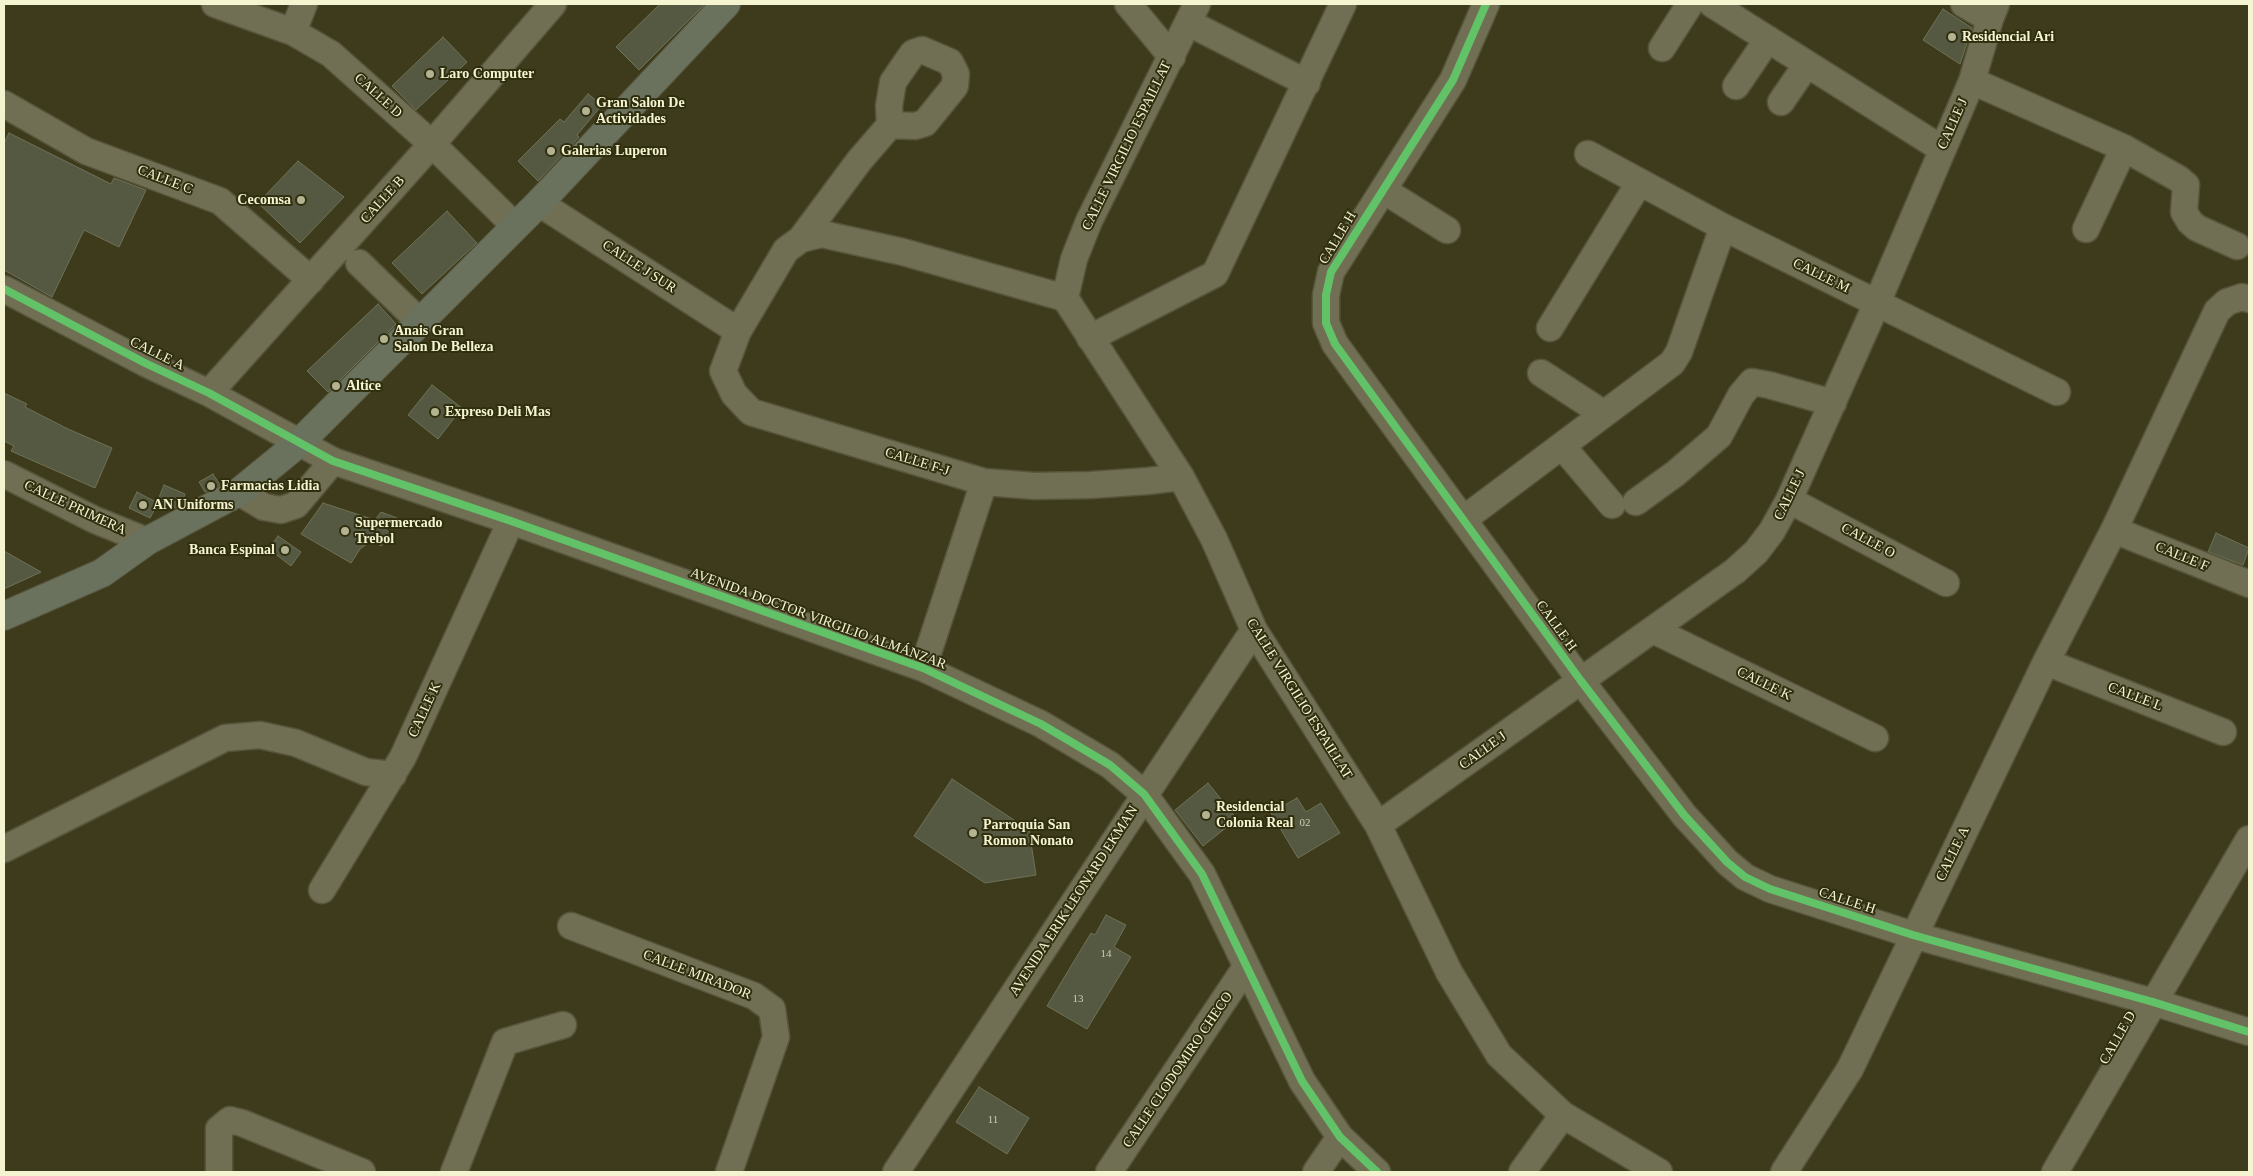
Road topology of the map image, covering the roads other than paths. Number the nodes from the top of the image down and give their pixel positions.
1 (215, 4) edge
2 (304, 4) edge
3 (553, 4) edge
4 (726, 4) edge
5 (1128, 4) edge
6 (1343, 4) edge
7 (1486, 4) edge
8 (1690, 4) edge
9 (1712, 4) edge
10 (1964, 4) edge
11 (1993, 12) edge
12 (1193, 13) edge
13 (293, 32) junction
14 (1768, 39) junction
15 (1662, 48) dead end
16 (1172, 57) junction
17 (1807, 64) junction
18 (1972, 81) junction
19 (1307, 83) junction
20 (1736, 86) dead end
21 (1781, 102) dead end
22 (4, 104) edge
23 (890, 125) dead end
24 (432, 144) junction
25 (2124, 148) junction
26 (1942, 149) junction
27 (1588, 154) dead end
28 (1639, 183) junction
29 (1383, 190) junction
30 (539, 202) junction
31 (515, 226) junction
32 (1723, 227) junction
33 (2086, 229) dead end
34 (1447, 230) dead end
35 (801, 239) junction
36 (2236, 246) dead end
37 (359, 263) dead end
38 (311, 280) junction
39 (4, 289) edge
40 (1065, 298) junction
41 (2246, 298) edge
42 (1877, 304) junction
43 (420, 322) junction
44 (1550, 328) dead end
45 (738, 331) junction
46 (1090, 338) junction
47 (1541, 373) dead end
48 (2057, 392) dead end
49 (209, 393) junction
50 (1833, 403) junction
51 (1604, 414) junction
52 (299, 443) junction
53 (1562, 446) junction
54 (333, 461) junction
55 (4, 474) edge
56 (1180, 477) junction
57 (984, 482) junction
58 (239, 492) junction
59 (1789, 500) junction
60 (1464, 519) junction
61 (95, 520) junction
62 (511, 521) junction
63 (2114, 530) junction
64 (147, 541) junction
65 (102, 573) junction
66 (1946, 583) dead end
67 (2249, 584) edge
68 (4, 616) edge
69 (1254, 630) junction
70 (1653, 630) junction
71 (2046, 662) junction
72 (923, 668) junction
73 (1581, 681) junction
74 (2223, 732) dead end
75 (1875, 738) dead end
76 (392, 775) junction
77 (1144, 794) junction
78 (1378, 825) junction
79 (2249, 839) edge
80 (4, 849) edge
81 (322, 890) dead end
82 (571, 926) dead end
83 (1913, 935) junction
84 (1246, 967) junction
85 (2153, 1002) junction
86 (564, 1025) dead end
87 (2249, 1032) edge
88 (1563, 1115) junction
89 (1340, 1137) junction
90 (219, 1172) edge
91 (362, 1172) edge
92 (454, 1172) edge
93 (729, 1172) edge
94 (896, 1172) edge
95 (1109, 1172) edge
96 (1316, 1172) edge
97 (1377, 1172) edge
98 (1522, 1172) edge
99 (1659, 1172) edge
100 (1784, 1172) edge
101 (2055, 1172) edge

1 - 13 street, CALLE D
2 - 13 street
3 - 24 street, CALLE B
4 - 30 main road
5 - 16 street
6 - 19 street
7 - 29 street, CALLE H
8 - 15 street
9 - 14 street
10 - 11 street
11 - 18 street, CALLE J
12 - 16 street, CALLE VIRGILIO ESPAILLAT
12 - 19 street
13 - 24 street, CALLE D
14 - 17 street
14 - 20 street
16 - 40 street, CALLE VIRGILIO ESPAILLAT
17 - 21 street
17 - 26 street
18 - 25 street
18 - 26 street, CALLE J
19 - 46 street
22 - 38 street, CALLE C
23 - 35 street, CALLE F-J
24 - 31 street, CALLE D
24 - 38 street, CALLE B
25 - 33 street
25 - 36 street
26 - 42 street, CALLE J
27 - 28 street, CALLE M
28 - 32 street, CALLE M
28 - 44 street
29 - 34 street
29 - 60 street, CALLE H
30 - 31 main road
30 - 45 street, CALLE J SUR
31 - 43 main road
32 - 42 street, CALLE M
32 - 51 street
35 - 40 street
35 - 45 street, CALLE F-J
37 - 43 street
38 - 49 street, CALLE B
39 - 49 street, CALLE A
40 - 46 street, CALLE VIRGILIO ESPAILLAT
41 - 63 street, CALLE A
42 - 48 street, CALLE M
42 - 50 street, CALLE J
43 - 52 main road
45 - 57 street, CALLE F-J
46 - 56 street, CALLE VIRGILIO ESPAILLAT
47 - 51 street
49 - 52 street, CALLE A
50 - 53 street
50 - 59 street, CALLE J
51 - 53 street
52 - 54 street, AVENIDA DOCTOR VIRGILIO ALMÁNZAR
52 - 58 main road
53 - 60 street
54 - 58 street
54 - 62 street, AVENIDA DOCTOR VIRGILIO ALMÁNZAR
55 - 61 street, CALLE PRIMERA
56 - 57 street, CALLE F-J
56 - 69 street, CALLE VIRGILIO ESPAILLAT
57 - 72 street
58 - 64 main road
59 - 66 street, CALLE O
59 - 70 street, CALLE J
60 - 73 street, CALLE H
61 - 64 street, CALLE PRIMERA
61 - 65 street
62 - 72 street, AVENIDA DOCTOR VIRGILIO ALMÁNZAR
62 - 76 street, CALLE K
63 - 67 street, CALLE F
63 - 71 street, CALLE A
64 - 65 main road
65 - 68 main road
69 - 77 street, AVENIDA ERIK LEONARD EKMAN
69 - 78 street, CALLE VIRGILIO ESPAILLAT
70 - 73 street, CALLE J
70 - 75 street, CALLE K
71 - 74 street, CALLE L
71 - 83 street, CALLE A
72 - 77 street, AVENIDA DOCTOR VIRGILIO ALMÁNZAR
73 - 78 street, CALLE J
73 - 83 street, CALLE H
76 - 80 street
76 - 81 street, CALLE K
77 - 84 street, AVENIDA DOCTOR VIRGILIO ALMÁNZAR
77 - 94 street, AVENIDA ERIK LEONARD EKMAN
78 - 88 street, CALLE VIRGILIO ESPAILLAT
79 - 85 street, CALLE D
82 - 93 street, CALLE MIRADOR
83 - 85 street, CALLE H
83 - 100 street, CALLE A
84 - 89 street, AVENIDA DOCTOR VIRGILIO ALMÁNZAR
84 - 95 street, CALLE CLODOMIRO CHECO
85 - 87 street, CALLE H
85 - 101 street, CALLE D
86 - 92 street
88 - 98 street
88 - 99 street, CALLE VIRGILIO ESPAILLAT
89 - 96 street
89 - 97 street, AVENIDA DOCTOR VIRGILIO ALMÁNZAR
90 - 91 street

